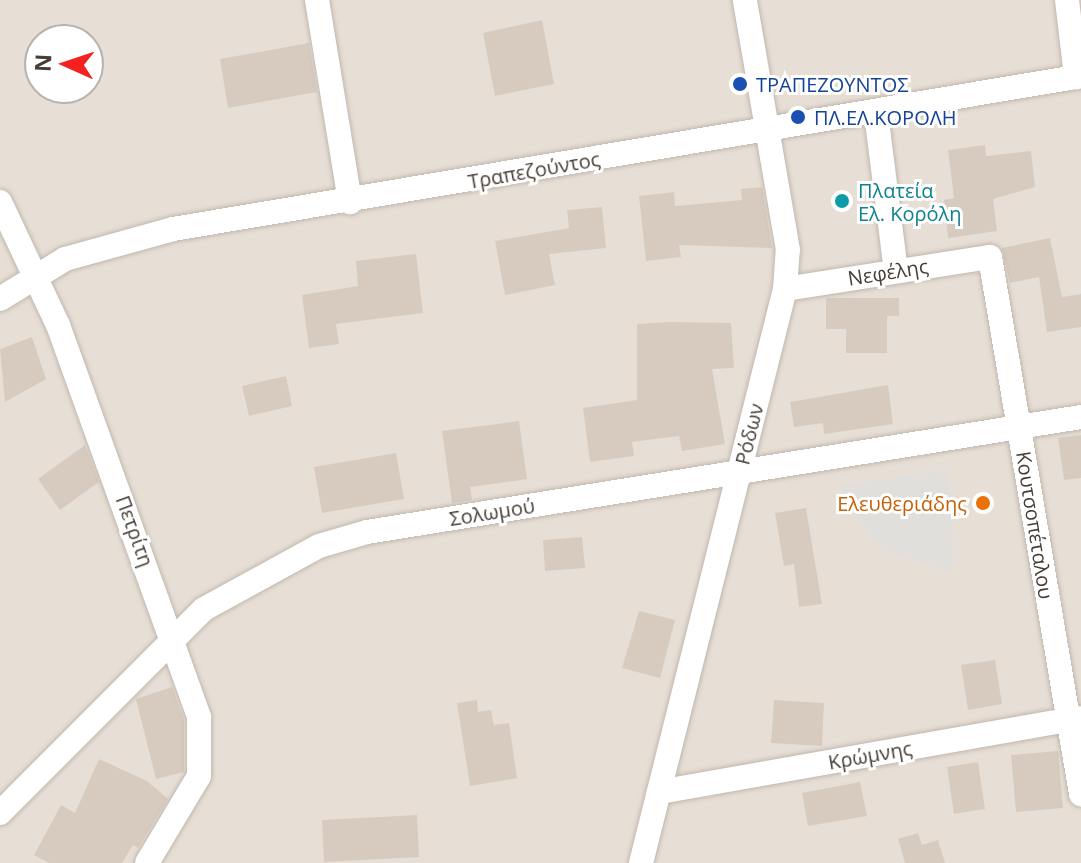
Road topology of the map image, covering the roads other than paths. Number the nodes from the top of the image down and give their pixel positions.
1 (317, 0) edge
2 (745, 0) edge
3 (1067, 0) edge
4 (1079, 77) edge
5 (876, 113) junction
6 (770, 129) junction
7 (0, 202) edge
8 (350, 202) junction
9 (990, 257) joint
10 (896, 271) junction
11 (37, 274) junction
12 (785, 289) junction
13 (0, 299) edge
14 (1081, 417) edge
15 (1020, 427) junction
16 (740, 472) junction
17 (175, 636) junction
18 (1073, 720) edge
19 (659, 792) junction
20 (1081, 794) edge
21 (0, 813) edge
22 (147, 863) edge
23 (641, 863) edge

1 - 8 street
2 - 6 street, Ρόδων
3 - 4 street
4 - 5 street, Τραπεζούντος
5 - 6 street, Τραπεζούντος
5 - 10 street
6 - 8 street, Τραπεζούντος
6 - 12 street, Ρόδων
7 - 11 street, Πετρίτη
8 - 11 street, Τραπεζούντος
9 - 10 street, Νεφέλης
9 - 15 street, Κουτσοπέταλου
10 - 12 street, Νεφέλης
11 - 13 street, Τραπεζούντος
11 - 17 street, Πετρίτη
12 - 16 street, Ρόδων
14 - 15 street, Σολωμού
15 - 16 street, Σολωμού
15 - 18 street, Κουτσοπέταλου
16 - 17 street, Σολωμού
16 - 19 street, Ρόδων
17 - 21 street, Σολωμού
17 - 22 street, Πετρίτη
18 - 19 street, Κρώμνης
18 - 20 street, Κουτσοπέταλου
19 - 23 street, Ρόδων

